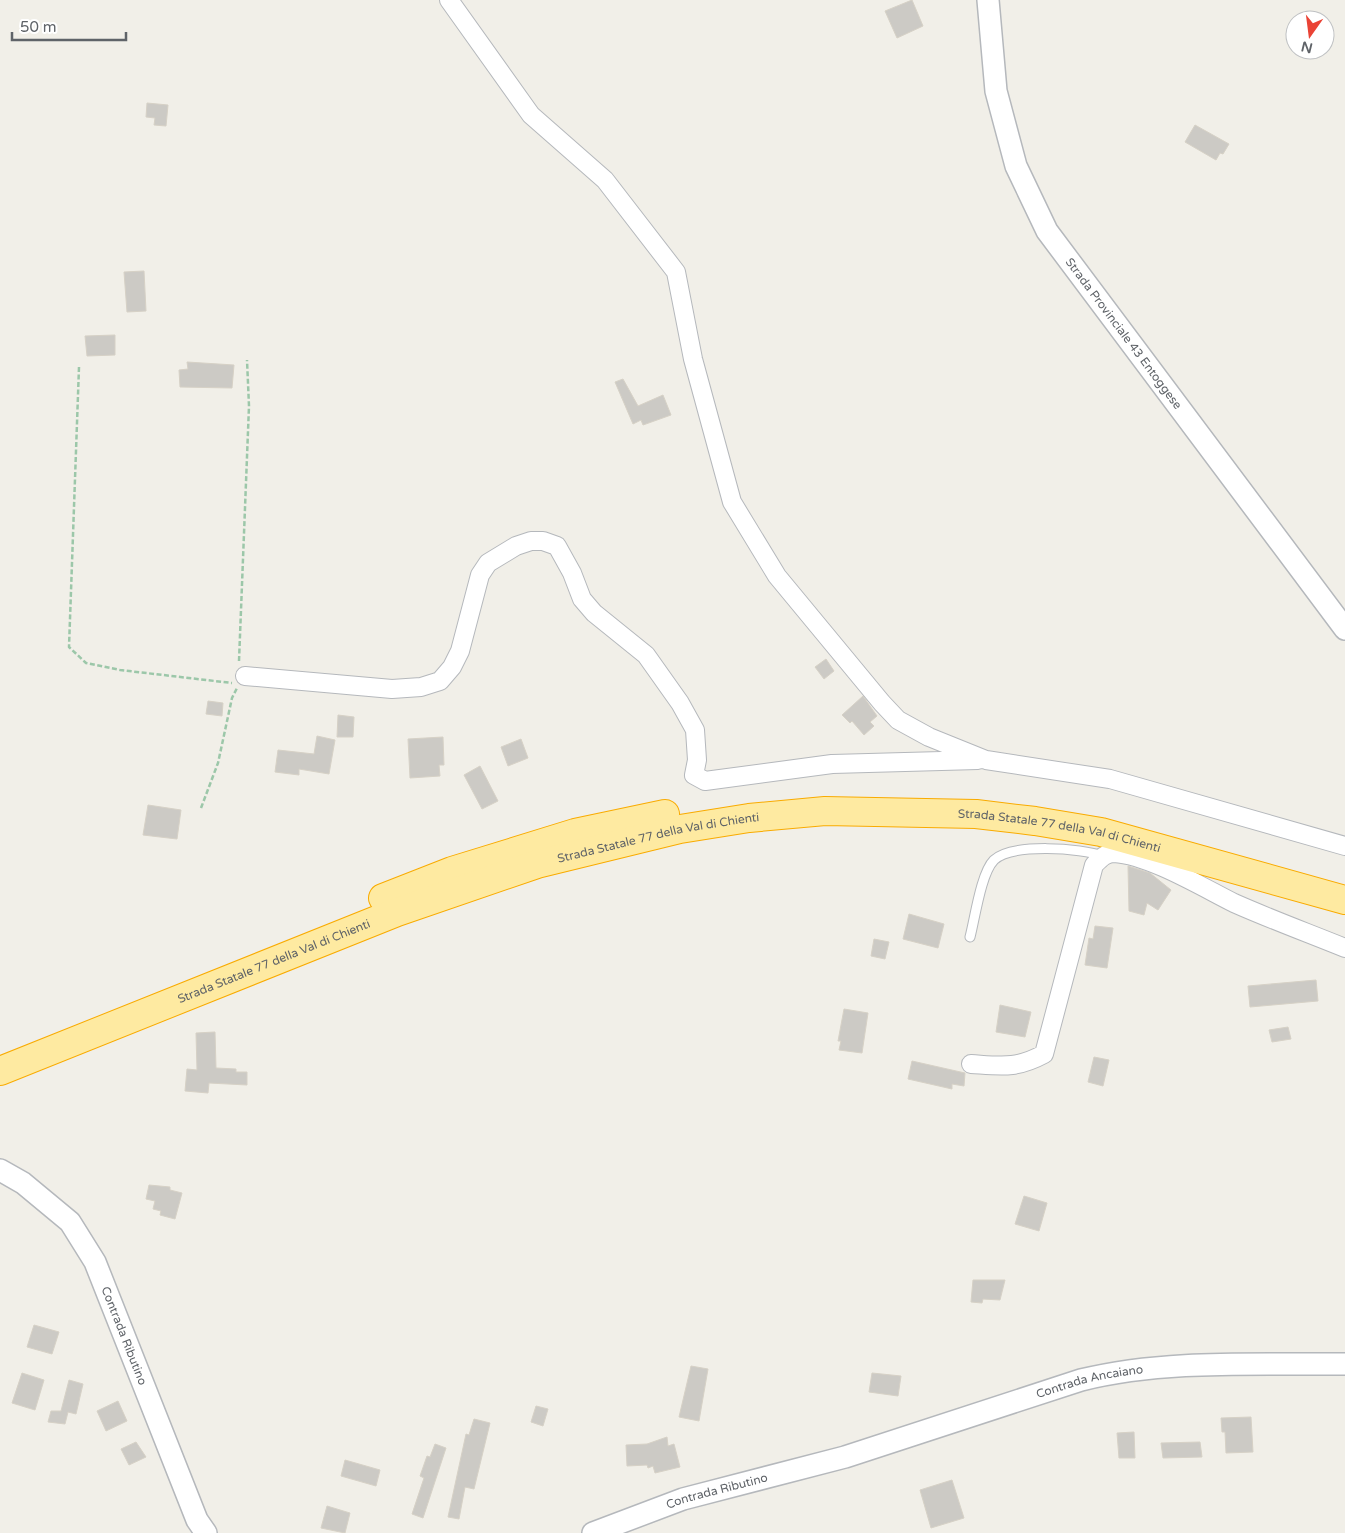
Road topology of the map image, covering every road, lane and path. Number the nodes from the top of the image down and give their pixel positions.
1 (449, 0) edge
2 (988, 0) edge
3 (247, 360) dead end
4 (79, 367) dead end
5 (1345, 630) edge
6 (245, 676) joint
7 (986, 760) junction
8 (201, 808) dead end
9 (1345, 846) edge
10 (1103, 856) junction
11 (1345, 880) edge
12 (1345, 900) edge
13 (970, 937) dead end
14 (1345, 948) edge
15 (0, 1050) edge
16 (972, 1064) dead end
17 (0, 1071) edge
18 (0, 1170) edge
19 (1345, 1364) edge
20 (844, 1457) joint
21 (206, 1533) edge
22 (593, 1533) edge

1 - 7 street
2 - 5 street, Strada Provinciale 43 Entoggese
3 - 6 path
4 - 8 path
6 - 7 street
7 - 9 street
10 - 13 lane
10 - 14 street
10 - 16 street
11 - 15 highway, Strada Statale 77 della Val di Chienti
12 - 17 highway, Strada Statale 77 della Val di Chienti
18 - 21 street, Contrada Ributino
19 - 20 street, Contrada Ancaiano
20 - 22 street, Contrada Ributino

